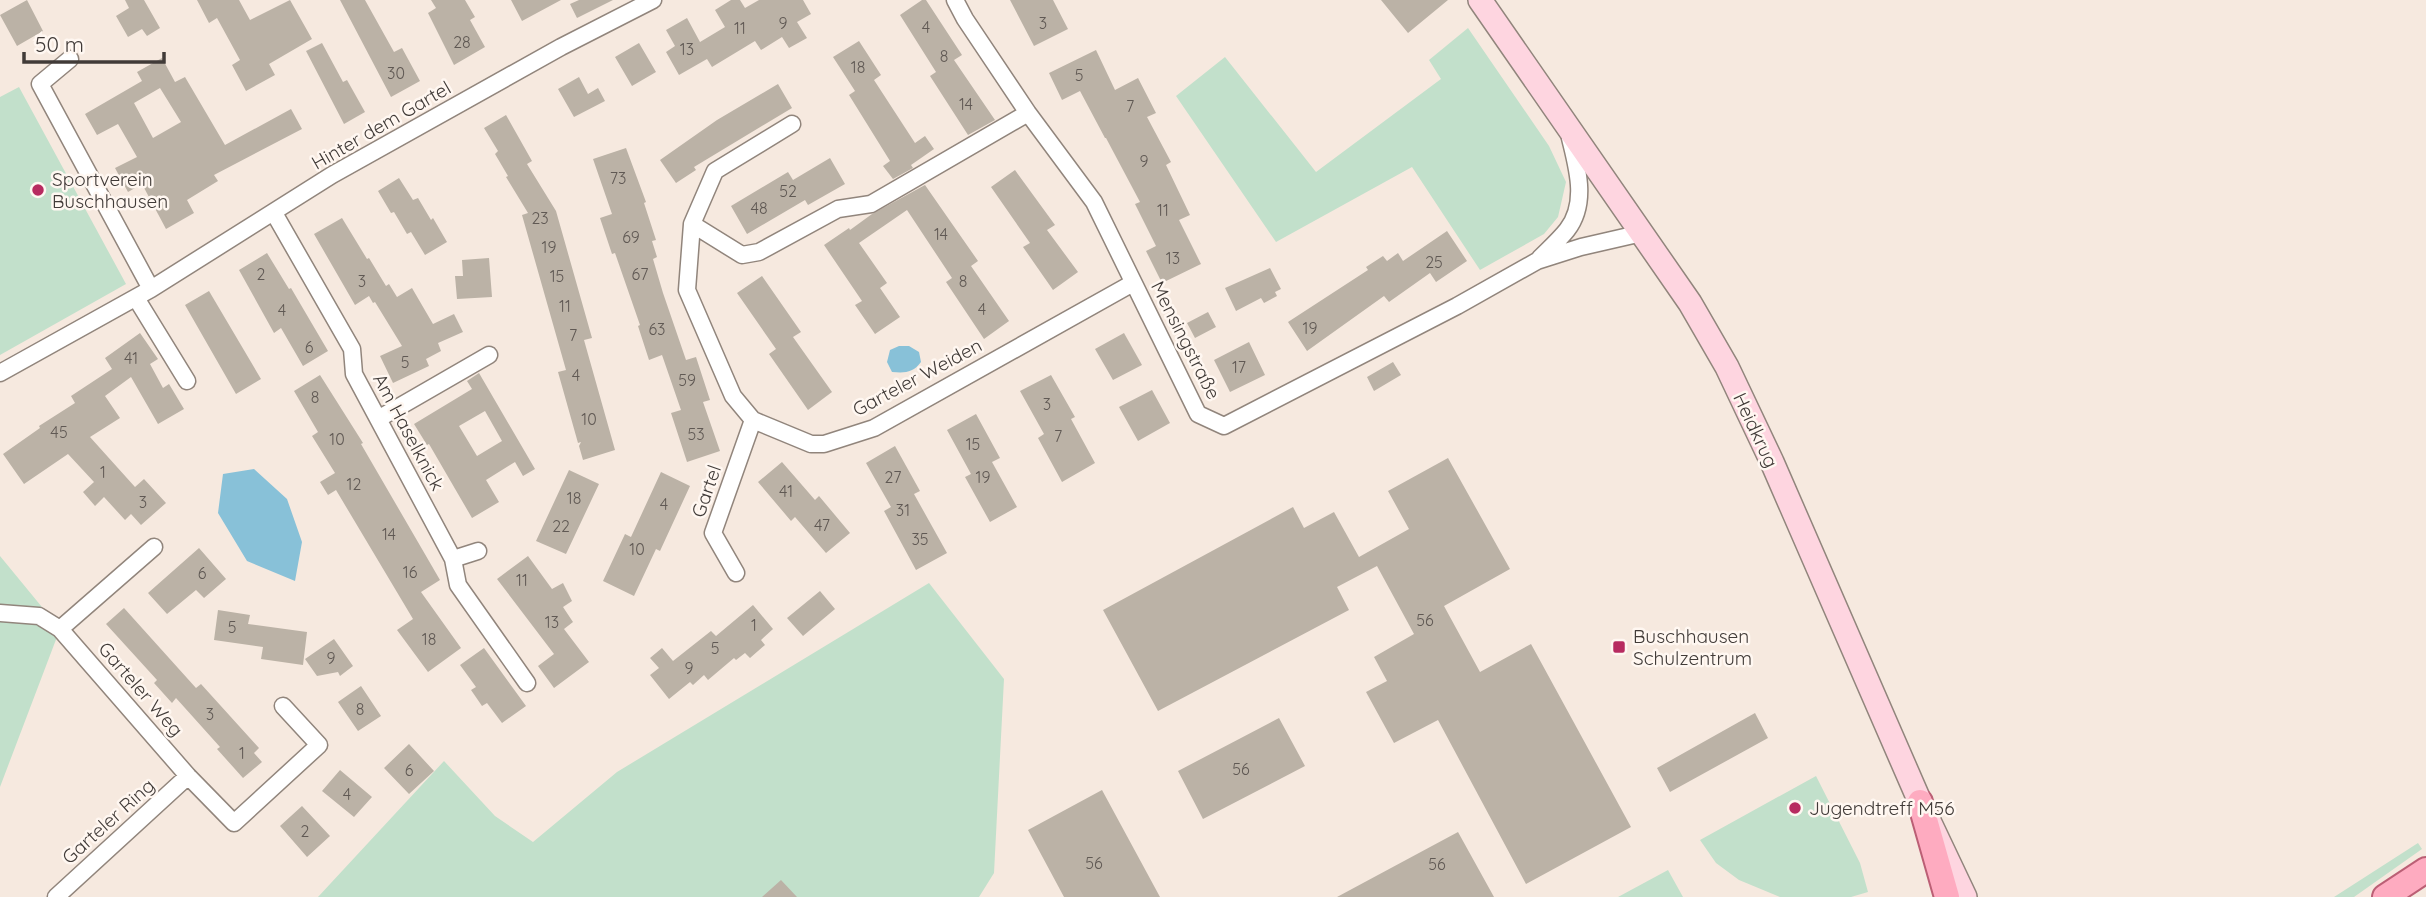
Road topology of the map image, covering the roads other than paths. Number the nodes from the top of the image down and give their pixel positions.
1 (653, 0) edge
2 (955, 0) edge
3 (1480, 0) edge
4 (70, 59) dead end
5 (1028, 113) junction
6 (792, 124) dead end
7 (1568, 128) junction
8 (274, 213) junction
9 (692, 224) junction
10 (1642, 233) junction
11 (1537, 261) junction
12 (1133, 283) junction
13 (151, 289) junction
14 (136, 298) junction
15 (489, 355) dead end
16 (0, 373) edge
17 (187, 381) dead end
18 (378, 419) junction
19 (753, 419) junction
20 (154, 547) dead end
21 (478, 551) dead end
22 (453, 559) junction
23 (736, 573) dead end
24 (0, 613) edge
25 (60, 629) junction
26 (527, 683) dead end
27 (282, 706) dead end
28 (188, 776) junction
29 (1920, 802) junction
30 (2426, 870) edge
31 (56, 897) edge
32 (1947, 897) edge
33 (1965, 897) edge
34 (2385, 897) edge

1 - 8 street, Hinter dem Gartel
2 - 5 street, Mensingstraße
3 - 7 main road, Heidkrug
4 - 13 street
5 - 9 street
5 - 12 street, Mensingstraße
6 - 9 street, Garteler Weiden
7 - 10 main road, Heidkrug
7 - 11 street, Mensingstraße
8 - 13 street, Hinter dem Gartel
8 - 18 street, Am Haselknick
9 - 19 street, Garteler Weiden
10 - 11 street, Mensingstraße
10 - 29 main road, Heidkrug
11 - 12 street, Mensingstraße
12 - 19 street, Garteler Weiden
13 - 14 street, Hinter dem Gartel
14 - 16 street, Hinter dem Gartel
14 - 17 street
15 - 18 street
18 - 22 street, Am Haselknick
19 - 23 street, Gartel
20 - 25 street
21 - 22 street
22 - 26 street, Am Haselknick
24 - 25 street, Garteler Weg
25 - 28 street, Garteler Weg
27 - 28 street, Garteler Weg
28 - 31 street, Garteler Ring
29 - 32 main road
29 - 33 main road, Heidkrug
30 - 34 main road

